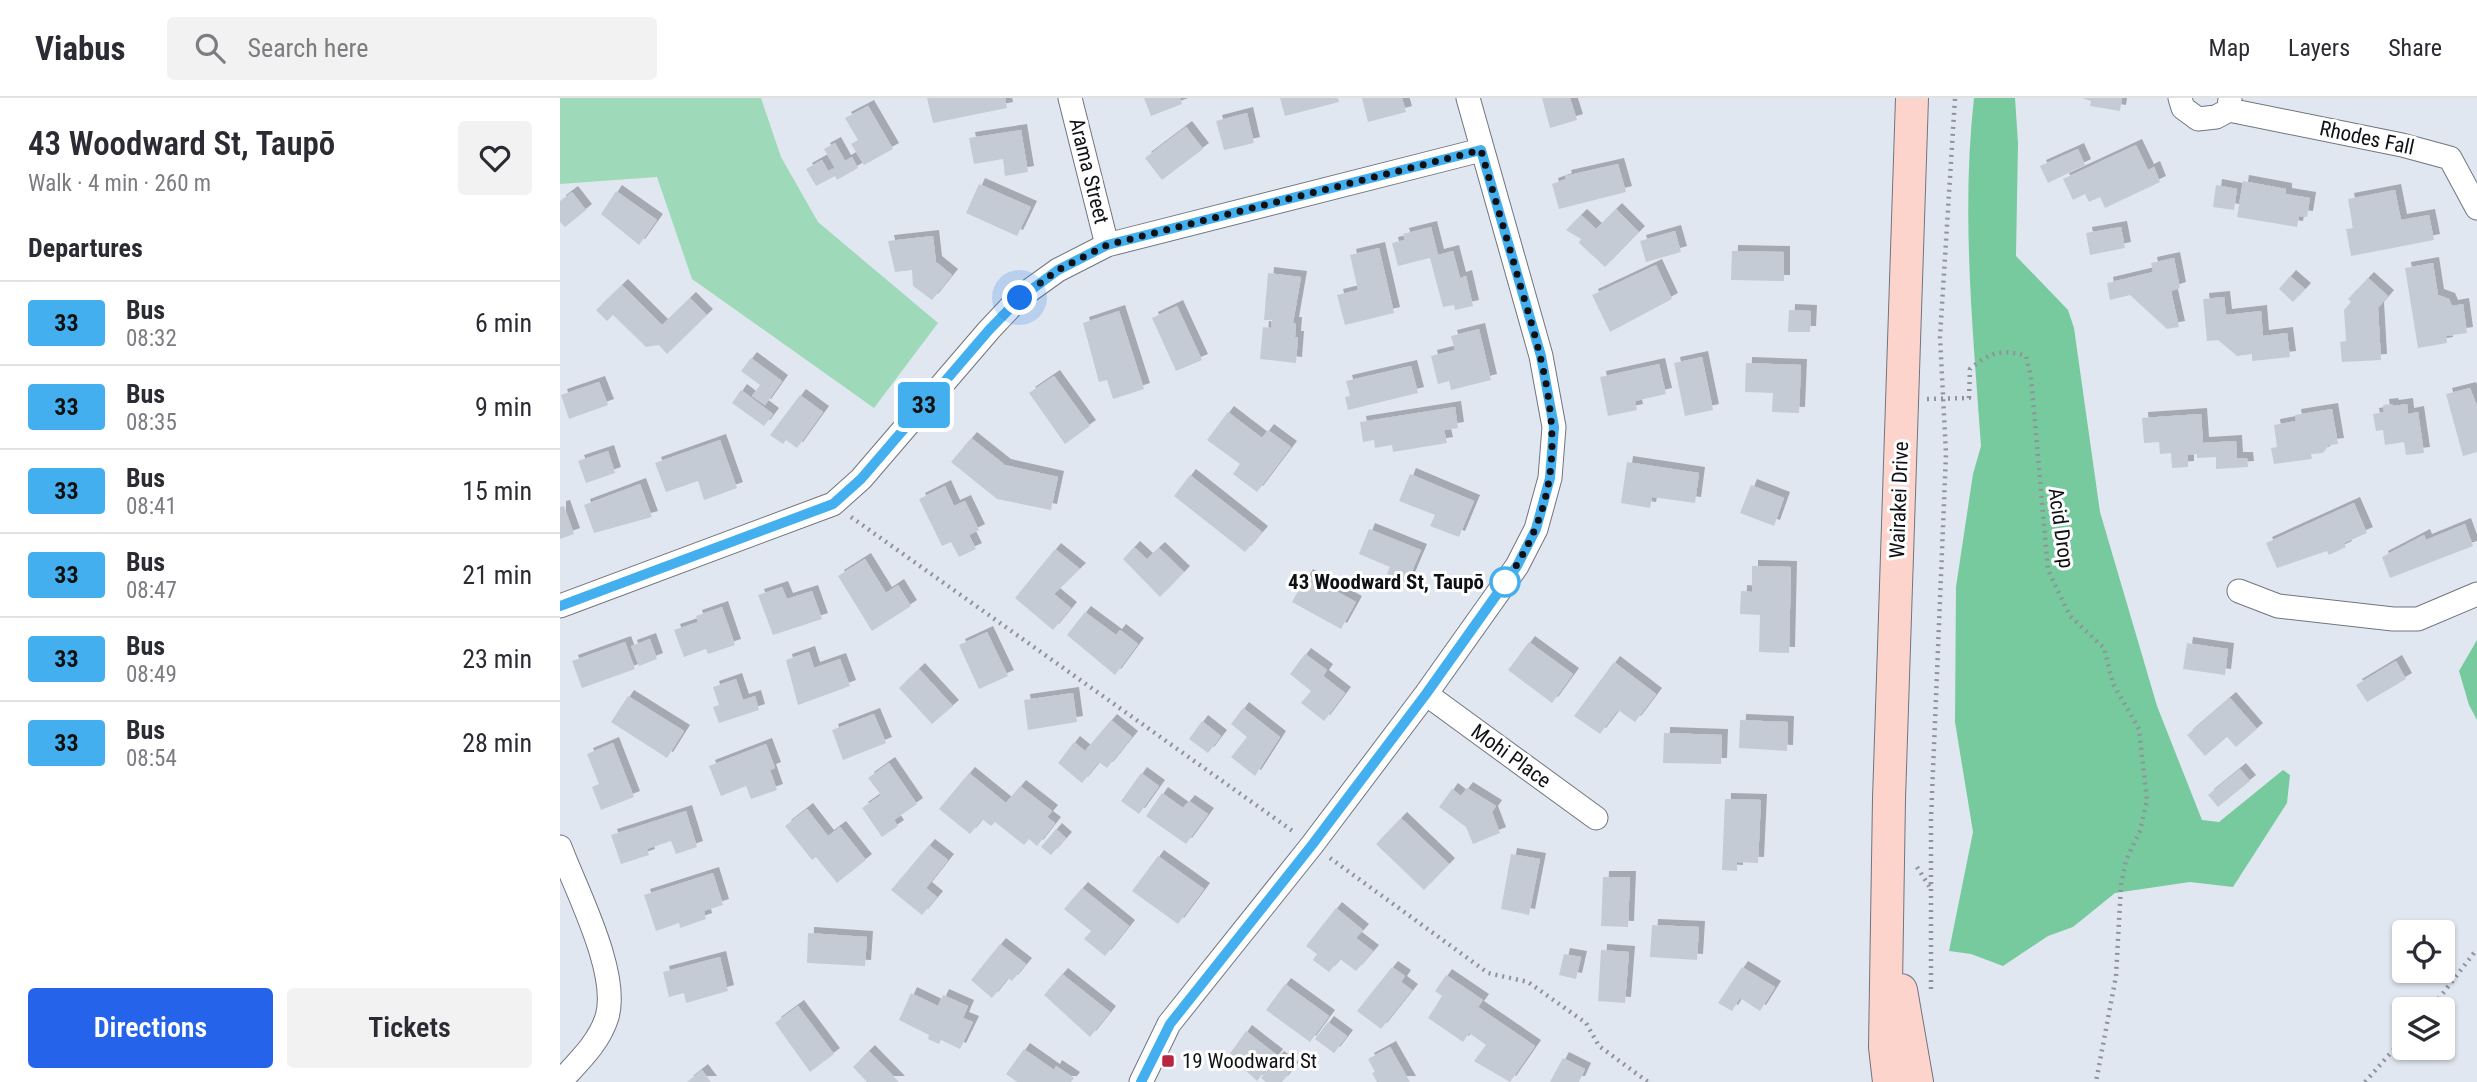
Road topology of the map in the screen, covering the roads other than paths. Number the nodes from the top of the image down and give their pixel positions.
1 (1070, 98) edge
2 (1468, 98) edge
3 (1912, 98) edge
4 (2180, 98) edge
5 (2230, 104) edge
6 (1481, 150) junction
7 (2477, 208) edge
8 (1107, 245) junction
9 (2239, 591) dead end
10 (2477, 594) edge
11 (560, 606) edge
12 (1426, 694) junction
13 (1596, 818) dead end
14 (560, 847) edge
15 (1888, 902) junction
16 (560, 1082) edge
17 (1141, 1082) edge
18 (1889, 1082) edge
19 (1917, 1082) edge

1 - 8 street, Arama Street
2 - 6 street
3 - 15 main road, Wairakei Drive
4 - 5 street
5 - 7 street, Rhodes Fall
6 - 8 street
6 - 12 street
8 - 11 street
9 - 10 street
12 - 13 street, Mohi Place
12 - 17 street
14 - 16 street
15 - 18 main road, Wairakei Drive
15 - 19 main road, Wairakei Drive

